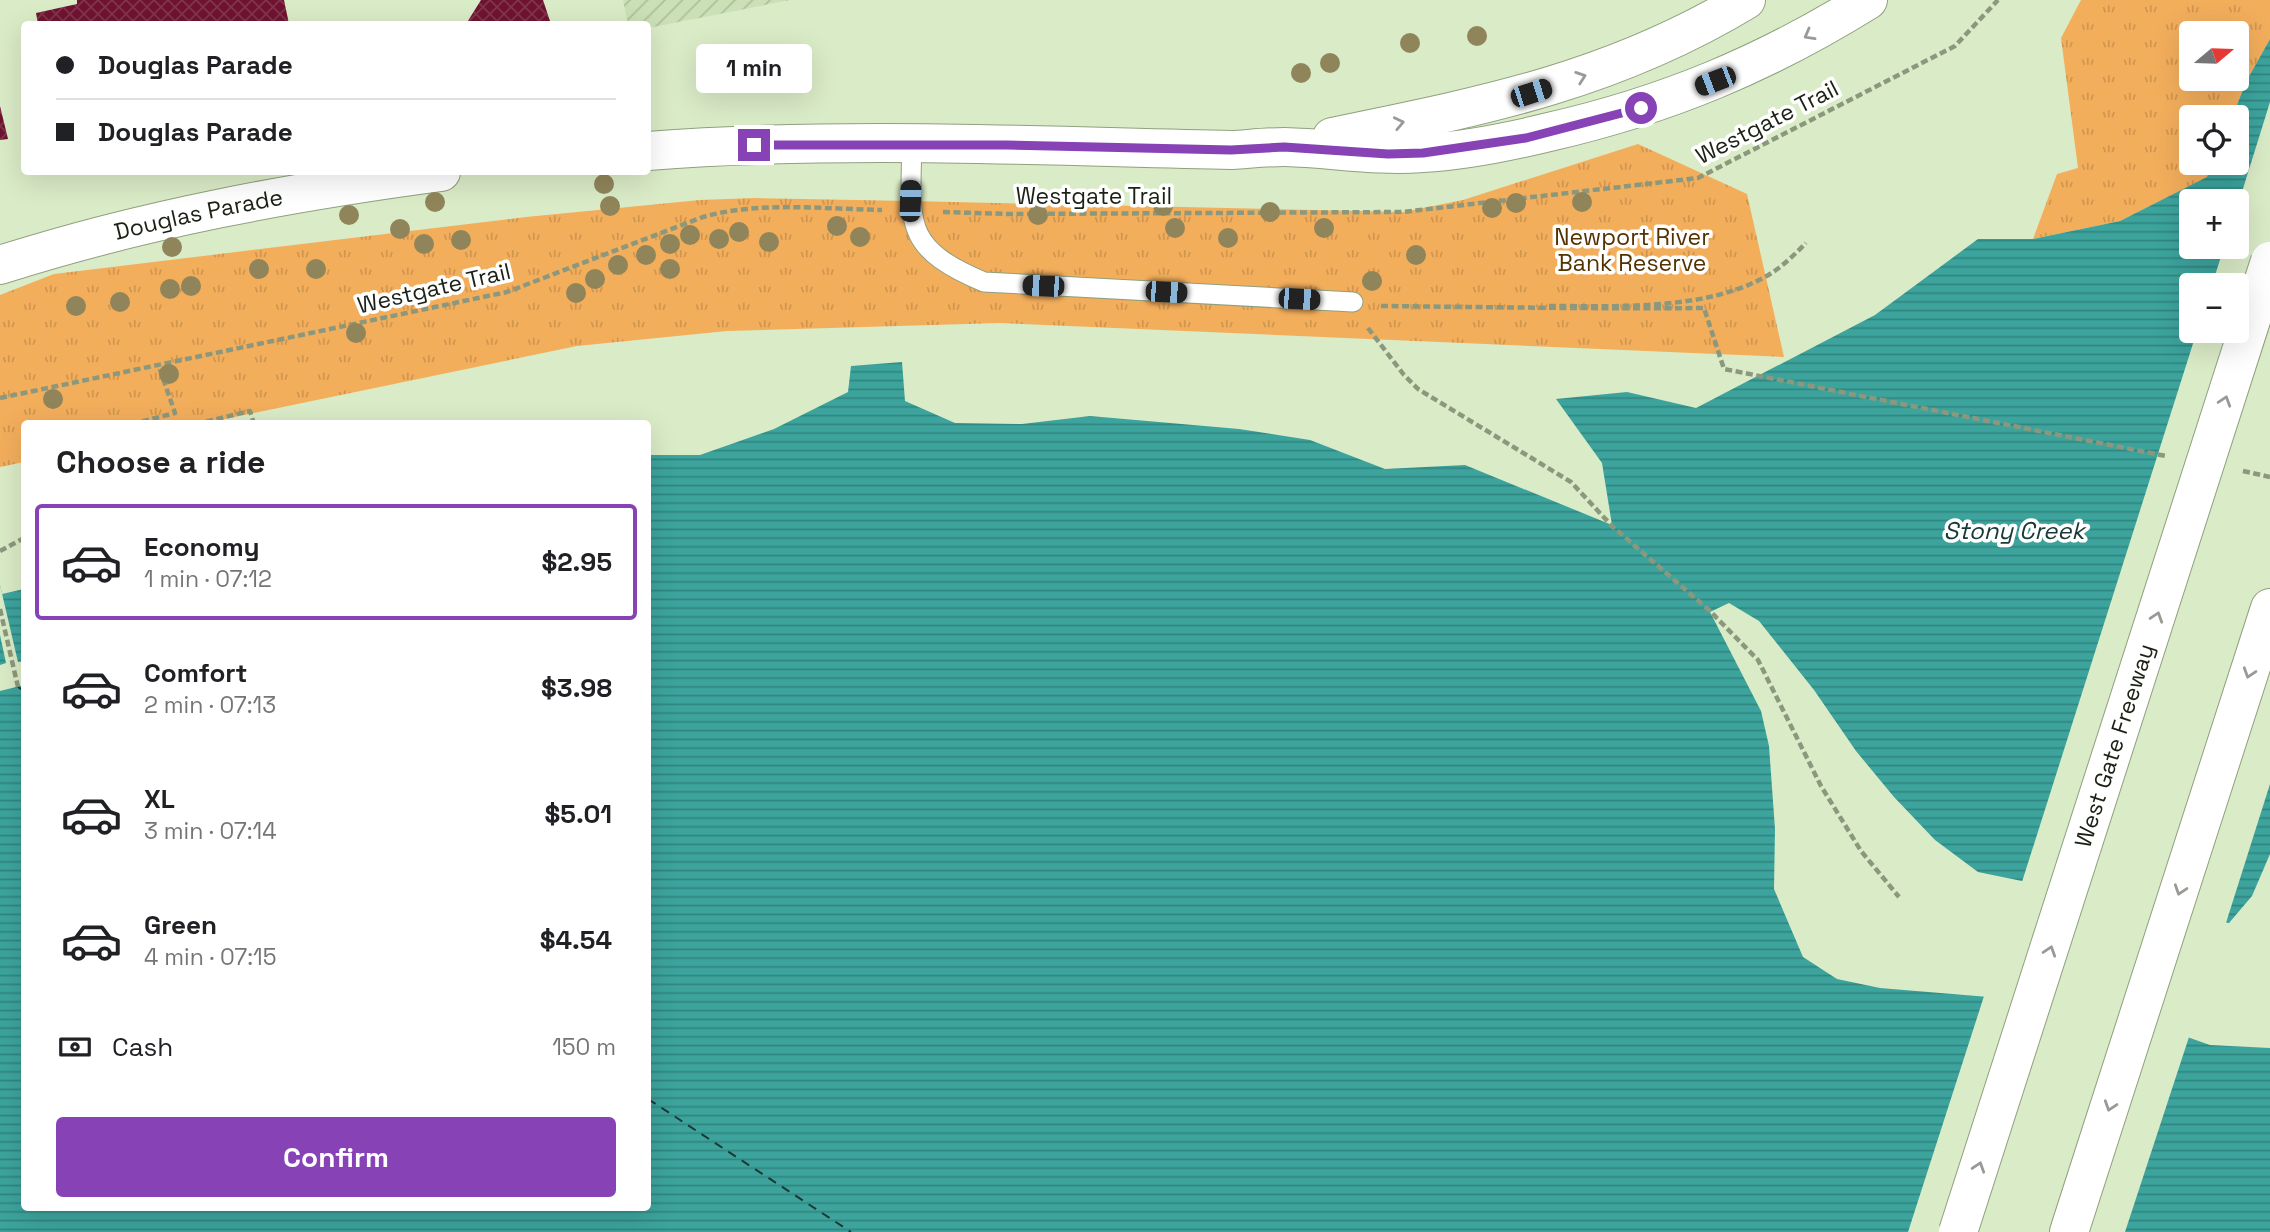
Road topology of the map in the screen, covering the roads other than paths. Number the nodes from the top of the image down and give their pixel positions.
1 (1746, 0) edge
2 (1868, 0) edge
3 (912, 145) junction
4 (1284, 147) junction
5 (651, 151) edge
6 (418, 175) edge
7 (2270, 261) edge
8 (0, 265) edge
9 (1353, 302) road end
10 (2270, 608) edge
11 (1958, 1232) edge
12 (2069, 1232) edge

4 -> 1 main road
2 -> 4 main road
3 - 4 main road
3 - 5 main road
3 - 9 lane
6 - 8 main road, Douglas Parade
11 -> 7 main road, West Gate Freeway, bridge
10 -> 12 main road

